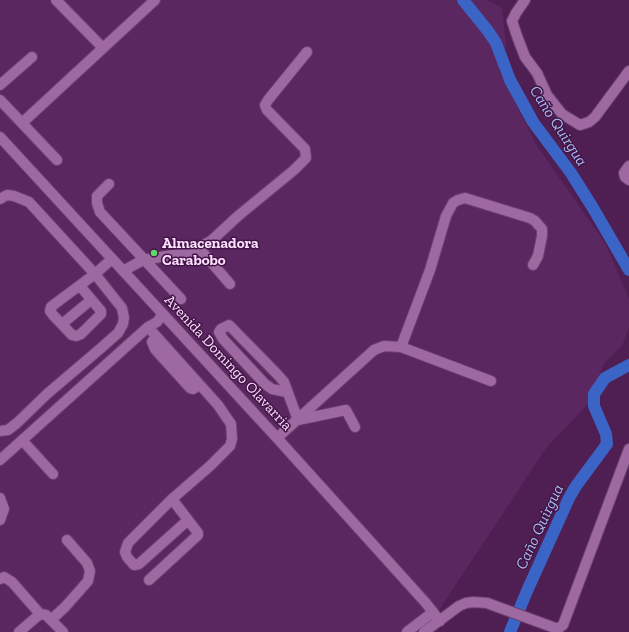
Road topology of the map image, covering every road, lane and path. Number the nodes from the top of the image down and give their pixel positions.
1 (56, 0) edge
2 (155, 0) edge
3 (524, 0) edge
4 (103, 48) junction
5 (307, 52) dead end
6 (32, 56) dead end
7 (629, 72) edge
8 (0, 85) edge
9 (0, 100) edge
10 (22, 123) junction
11 (0, 137) edge
12 (57, 160) dead end
13 (629, 166) edge
14 (629, 180) edge
15 (109, 184) dead end
16 (0, 199) edge
17 (199, 248) junction
18 (112, 259) junction
19 (143, 260) junction
20 (533, 265) dead end
21 (123, 270) junction
22 (95, 274) junction
23 (230, 284) dead end
24 (80, 286) junction
25 (91, 300) junction
26 (181, 300) dead end
27 (163, 314) junction
28 (62, 324) junction
29 (148, 327) junction
30 (402, 347) junction
31 (491, 381) dead end
32 (286, 392) junction
33 (298, 420) junction
34 (355, 427) dead end
35 (0, 431) edge
36 (277, 438) junction
37 (22, 440) junction
38 (629, 449) edge
39 (0, 460) edge
40 (627, 463) edge
41 (53, 474) dead end
42 (0, 498) edge
43 (172, 499) junction
44 (0, 520) edge
45 (188, 520) junction
46 (67, 540) dead end
47 (0, 579) edge
48 (149, 580) dead end
49 (433, 612) junction
50 (40, 614) junction
51 (52, 619) junction
52 (440, 621) junction
53 (19, 632) edge
54 (63, 632) edge
55 (407, 632) edge
56 (424, 632) edge

1 - 4 street
2 - 4 street
3 - 7 street
4 - 10 street
5 - 17 street
6 - 8 street
9 - 10 street
10 - 12 street
11 - 18 street, Avenida Domingo Olavarria
13 - 14 street
15 - 19 street
16 - 22 street
17 - 19 street
17 - 23 street
18 - 21 street, Avenida Domingo Olavarria
18 - 22 street
19 - 21 street
19 - 26 street
20 - 30 street
21 - 27 street, Avenida Domingo Olavarria
22 - 24 street
22 - 35 street
24 - 25 street
24 - 28 street
25 - 28 street
25 - 28 street
27 - 29 street
27 - 36 street, Avenida Domingo Olavarria
29 - 37 street
29 - 43 street
30 - 31 street
30 - 33 street
32 - 32 street
32 - 33 street
33 - 34 street
33 - 36 street
36 - 49 street, Avenida Domingo Olavarria
37 - 39 street
37 - 41 street
38 - 40 street
40 - 52 street
42 - 44 street
43 - 45 street
43 - 45 street
45 - 48 street
46 - 51 street
47 - 50 street
49 - 52 street, Avenida Domingo Olavarria
49 - 55 street
50 - 51 street
50 - 53 street
51 - 54 street
52 - 56 street

